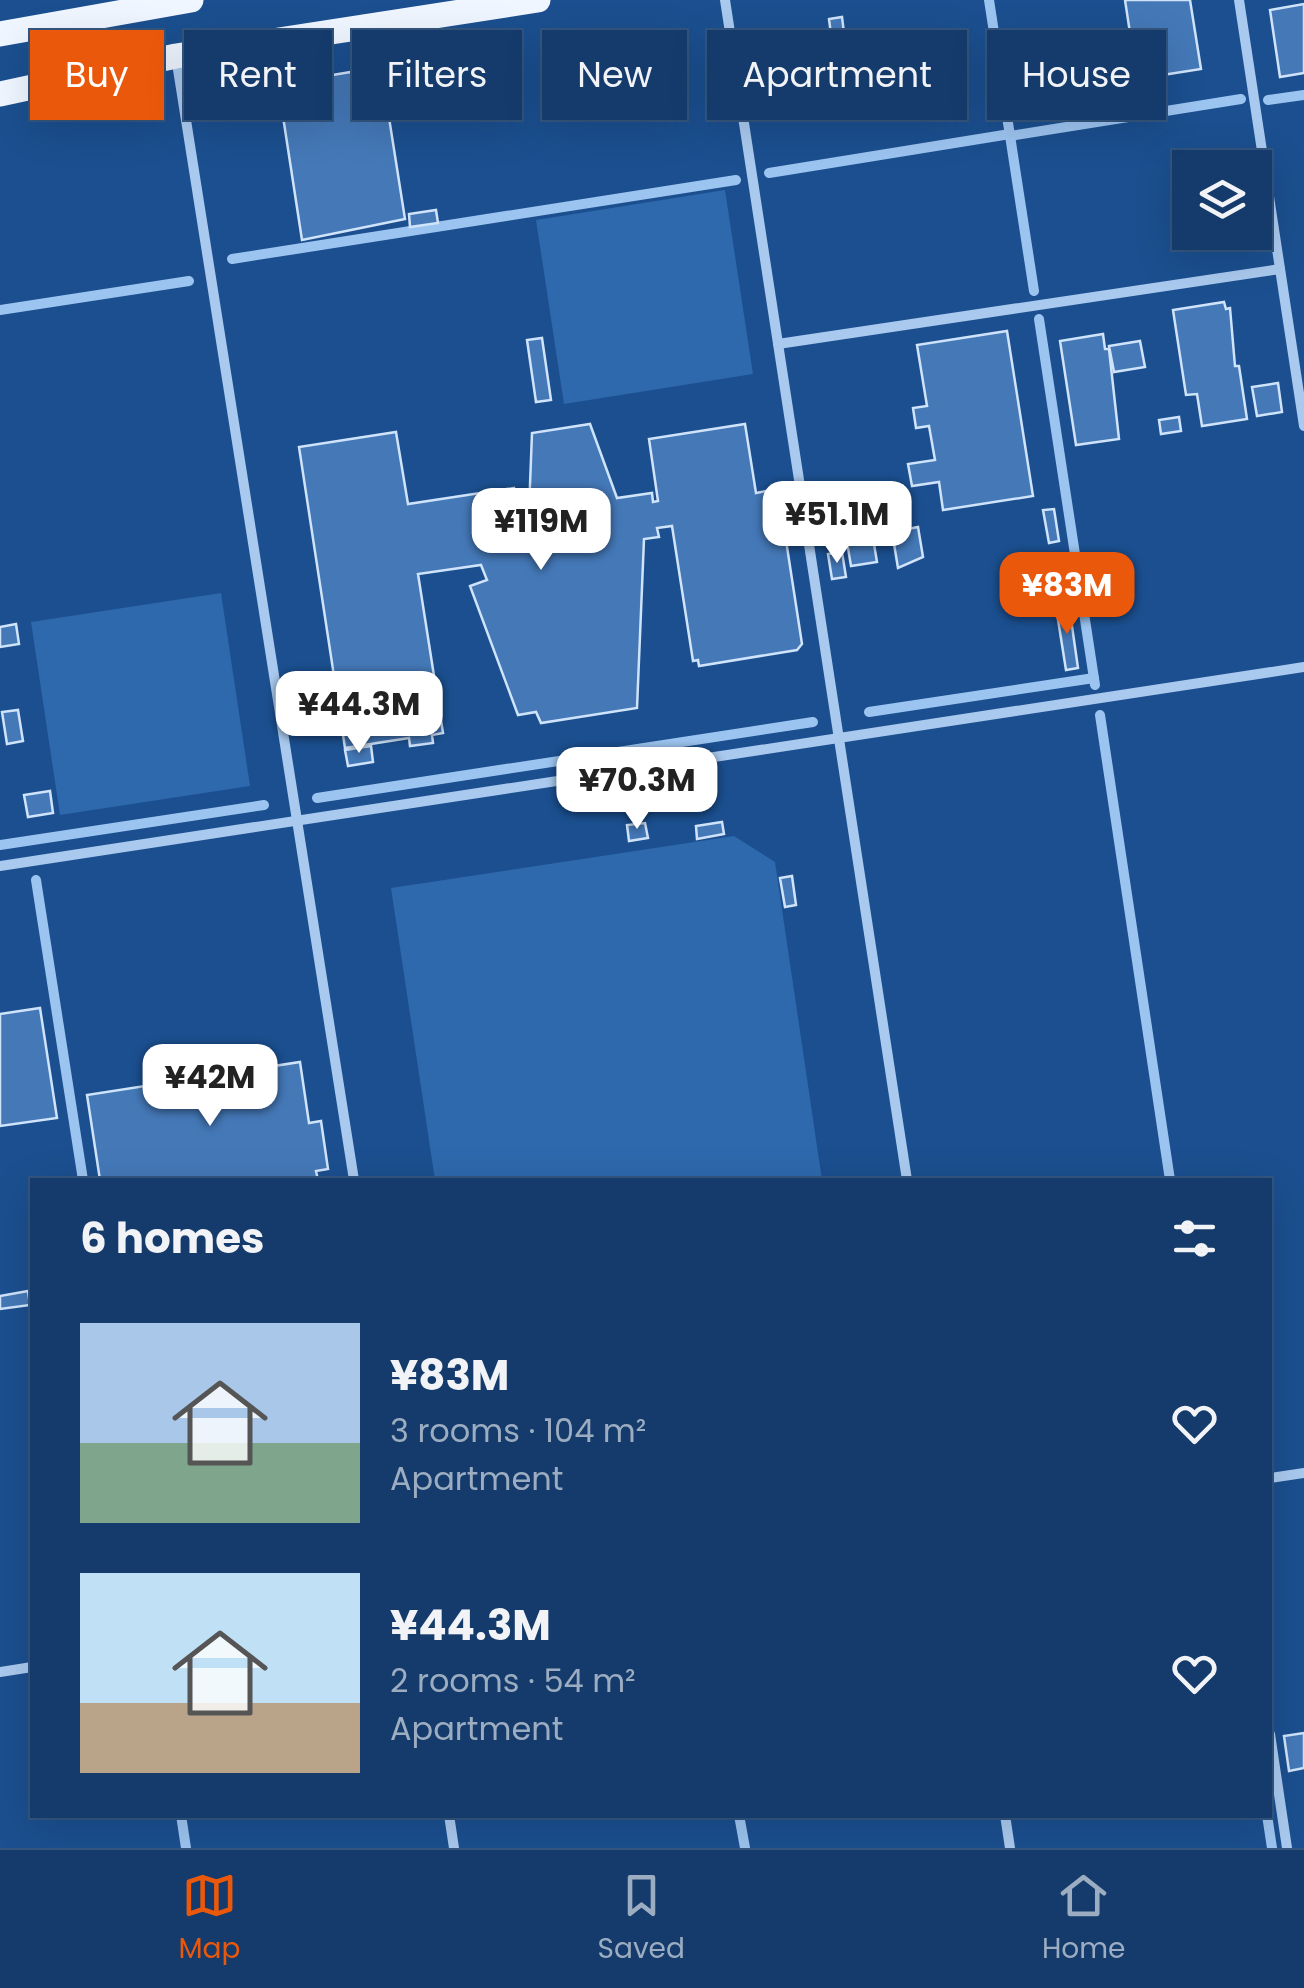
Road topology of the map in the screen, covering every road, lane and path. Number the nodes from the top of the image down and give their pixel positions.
1 (191, 0) edge
2 (538, 0) edge
3 (725, 0) edge
4 (1239, 0) edge
5 (111, 6) edge
6 (0, 34) edge
7 (176, 56) junction
8 (0, 94) edge
9 (1280, 269) junction
10 (778, 344) junction
11 (1304, 426) edge
12 (1304, 667) edge
13 (839, 740) junction
14 (300, 821) junction
15 (0, 866) edge
16 (354, 1178) edge
17 (907, 1178) edge
18 (1304, 1473) edge
19 (1272, 1478) edge
20 (30, 1667) edge
21 (0, 1672) edge
22 (1272, 1747) edge
23 (450, 1818) edge
24 (1005, 1818) edge
25 (454, 1848) edge
26 (1010, 1848) edge
27 (1287, 1848) edge

1 - 5 main road
2 - 7 main road
3 - 10 street
4 - 9 street
5 - 6 main road
7 - 8 main road
7 - 14 street
9 - 10 street
9 - 11 street
10 - 13 street
12 - 13 street
13 - 14 street
13 - 17 street
14 - 15 street
14 - 16 street
18 - 19 street
20 - 21 street
22 - 27 street
23 - 25 street
24 - 26 street

